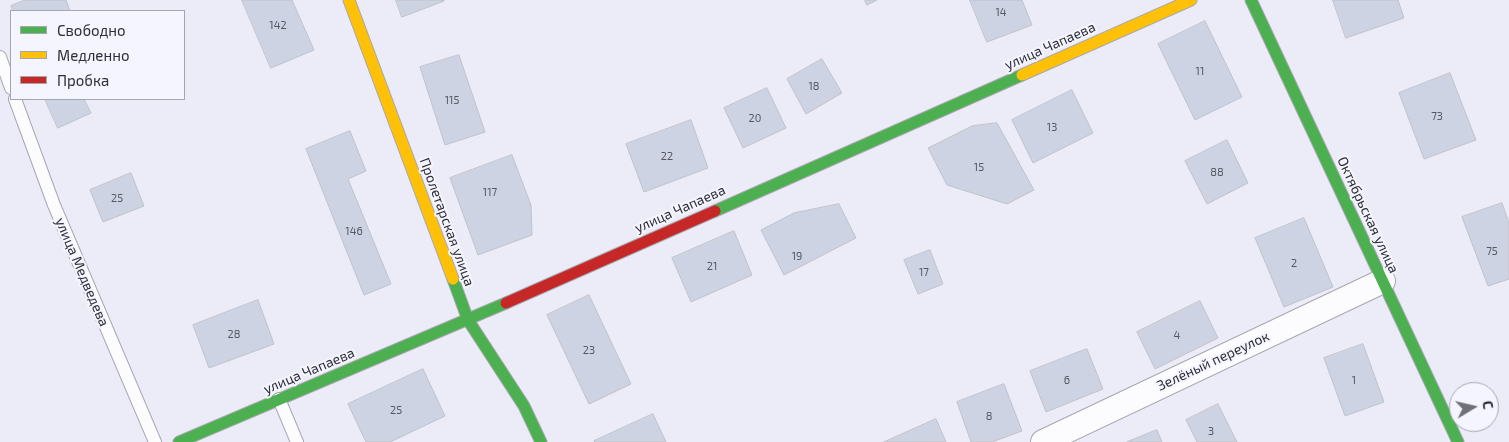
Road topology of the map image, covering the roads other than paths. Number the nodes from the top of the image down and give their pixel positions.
1 (349, 0) edge
2 (1191, 0) edge
3 (1251, 0) edge
4 (0, 57) edge
5 (10, 85) edge
6 (15, 100) edge
7 (1382, 281) junction
8 (468, 320) junction
9 (279, 399) junction
10 (155, 442) edge
11 (179, 442) edge
12 (297, 442) edge
13 (541, 442) edge
14 (1043, 442) edge
15 (1458, 442) edge

1 - 8 street, Пролетарская улица
2 - 8 street, улица Чапаева
3 - 7 street, Октябрьская улица
4 - 5 lane
6 - 10 lane, улица Медведева
7 - 14 street, Зелёный переулок
7 - 15 street, Октябрьская улица
8 - 9 street, улица Чапаева
8 - 13 street, Пролетарская улица
9 - 11 street, улица Чапаева
9 - 12 lane

